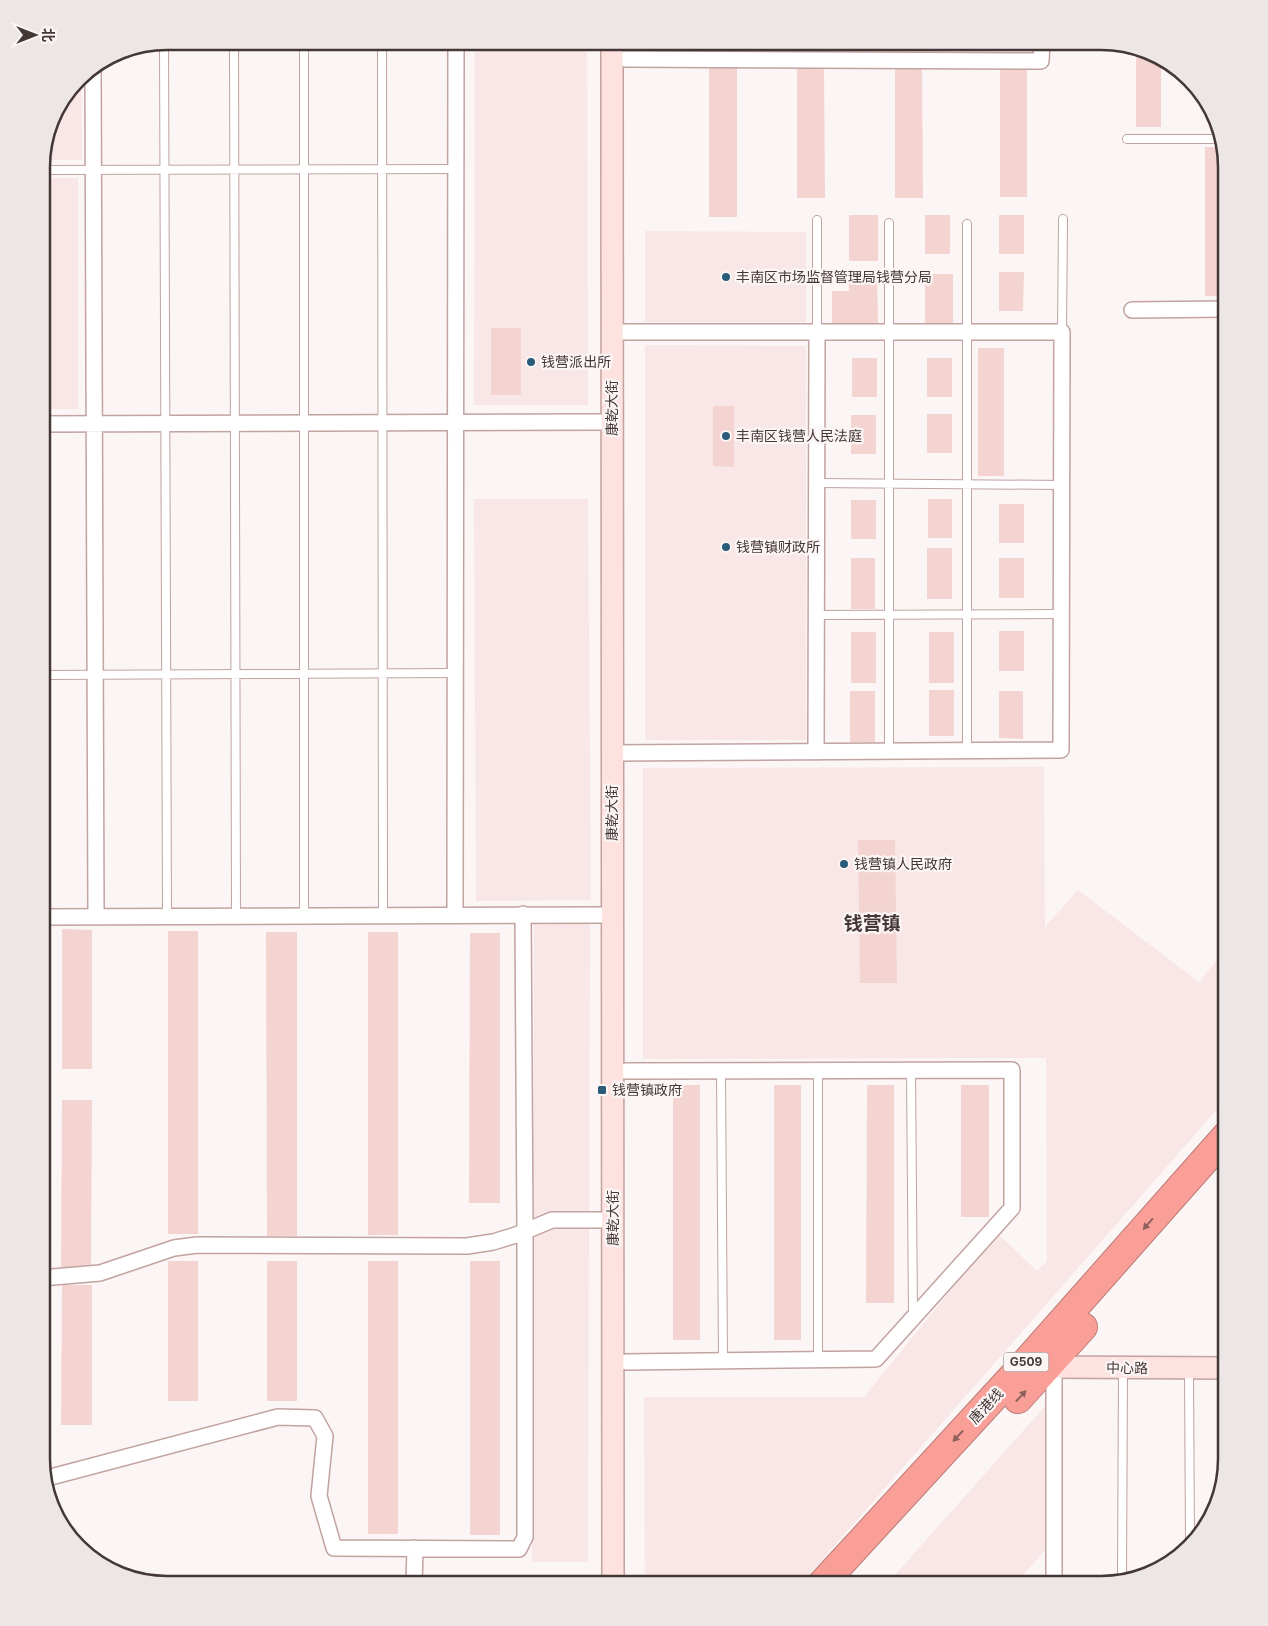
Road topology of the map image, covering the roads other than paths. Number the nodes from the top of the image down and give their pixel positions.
1 (164, 50) edge
2 (234, 50) edge
3 (304, 50) edge
4 (382, 50) edge
5 (456, 50) edge
6 (612, 50) edge
7 (625, 50) edge
8 (1042, 50) edge
9 (93, 77) edge
10 (1127, 138) dead end
11 (1214, 138) edge
12 (304, 169) junction
13 (382, 169) junction
14 (456, 169) junction
15 (50, 170) edge
16 (94, 170) junction
17 (165, 170) junction
18 (234, 170) junction
19 (1063, 219) dead end
20 (817, 220) dead end
21 (889, 223) dead end
22 (967, 224) dead end
23 (1218, 309) edge
24 (1132, 310) dead end
25 (619, 332) junction
26 (816, 332) junction
27 (889, 332) junction
28 (967, 332) junction
29 (1062, 332) junction
30 (612, 422) junction
31 (304, 423) junction
32 (382, 423) junction
33 (456, 423) junction
34 (50, 424) edge
35 (95, 424) junction
36 (165, 424) junction
37 (235, 424) junction
38 (816, 483) junction
39 (889, 484) junction
40 (967, 484) junction
41 (1062, 485) junction
42 (967, 614) junction
43 (1062, 614) junction
44 (816, 615) junction
45 (889, 615) junction
46 (383, 673) junction
47 (456, 673) junction
48 (166, 674) junction
49 (236, 674) junction
50 (304, 674) junction
51 (50, 675) edge
52 (95, 675) junction
53 (889, 751) junction
54 (967, 751) junction
55 (816, 752) junction
56 (619, 754) junction
57 (523, 914) junction
58 (456, 915) junction
59 (612, 915) junction
60 (167, 916) junction
61 (236, 916) junction
62 (304, 916) junction
63 (383, 916) junction
64 (50, 917) edge
65 (96, 917) junction
66 (818, 1070) junction
67 (911, 1070) junction
68 (626, 1071) junction
69 (721, 1071) junction
70 (1218, 1146) edge
71 (1218, 1170) edge
72 (613, 1220) junction
73 (525, 1231) junction
74 (50, 1277) edge
75 (913, 1318) junction
76 (818, 1360) junction
77 (723, 1361) junction
78 (626, 1362) junction
79 (1043, 1365) junction
80 (1122, 1368) junction
81 (1189, 1368) junction
82 (1218, 1368) edge
83 (51, 1477) edge
84 (1190, 1535) edge
85 (415, 1548) junction
86 (1122, 1574) edge
87 (414, 1576) edge
88 (613, 1576) edge
89 (626, 1576) edge
90 (830, 1576) edge
91 (853, 1576) edge
92 (1054, 1576) edge

1 - 17 lane
2 - 18 lane
3 - 12 lane
4 - 13 lane
5 - 14 street
6 - 25 street, 康乾大街
7 - 8 street
7 - 25 street, 康乾大街
9 - 16 street
10 - 11 lane
12 - 13 lane
12 - 18 lane
12 - 31 lane
13 - 14 lane
13 - 32 lane
14 - 33 street
15 - 16 lane
16 - 17 lane
16 - 35 street
17 - 18 lane
17 - 36 lane
18 - 37 lane
19 - 29 lane
20 - 26 lane
21 - 27 lane
22 - 28 lane
23 - 24 street
25 - 26 street
25 - 30 street, 康乾大街
25 - 56 street, 康乾大街
26 - 27 street
26 - 38 street
27 - 28 street
27 - 39 lane
28 - 29 street
28 - 40 lane
29 - 41 street
30 - 33 street
30 - 56 street, 康乾大街
31 - 32 street
31 - 37 street
31 - 50 lane
32 - 33 street
32 - 46 lane
33 - 47 street
34 - 35 street
35 - 36 street
35 - 52 street
36 - 37 street
36 - 48 lane
37 - 49 lane
38 - 39 lane
38 - 44 street
39 - 40 lane
39 - 45 lane
40 - 41 lane
40 - 42 lane
41 - 43 street
42 - 43 lane
42 - 45 lane
42 - 54 lane
43 - 54 street
44 - 45 lane
44 - 55 street
45 - 53 lane
46 - 47 lane
46 - 50 lane
46 - 63 lane
47 - 58 street
48 - 49 lane
48 - 52 lane
48 - 60 lane
49 - 50 lane
49 - 61 lane
50 - 62 lane
51 - 52 lane
52 - 65 street
53 - 54 street
53 - 55 street
55 - 56 street
56 - 59 street, 康乾大街
56 - 68 street, 康乾大街
57 - 58 street
57 - 59 street
57 - 73 street
58 - 63 street
59 - 72 street, 康乾大街
60 - 61 street
60 - 65 street
61 - 62 street
62 - 63 street
64 - 65 street
66 - 67 street
66 - 69 street
66 - 76 lane
67 - 75 lane
67 - 75 street
68 - 69 street
68 - 78 street, 康乾大街
69 - 77 lane
70 -> 79 highway, 唐港线 / G509
71 - 79 highway, 唐港线 / G509
72 - 73 street
72 - 88 street, 康乾大街
73 - 74 street
73 - 85 street
75 - 76 street
76 - 77 street
77 - 78 street
78 - 89 street, 康乾大街
79 - 80 street, 中心路
79 -> 90 highway, 唐港线 / G509
91 -> 79 highway, 唐港线 / G509
79 - 92 street
80 - 81 street, 中心路
80 - 86 lane
81 - 82 street, 中心路
81 - 84 lane
83 - 85 street
85 - 87 street

